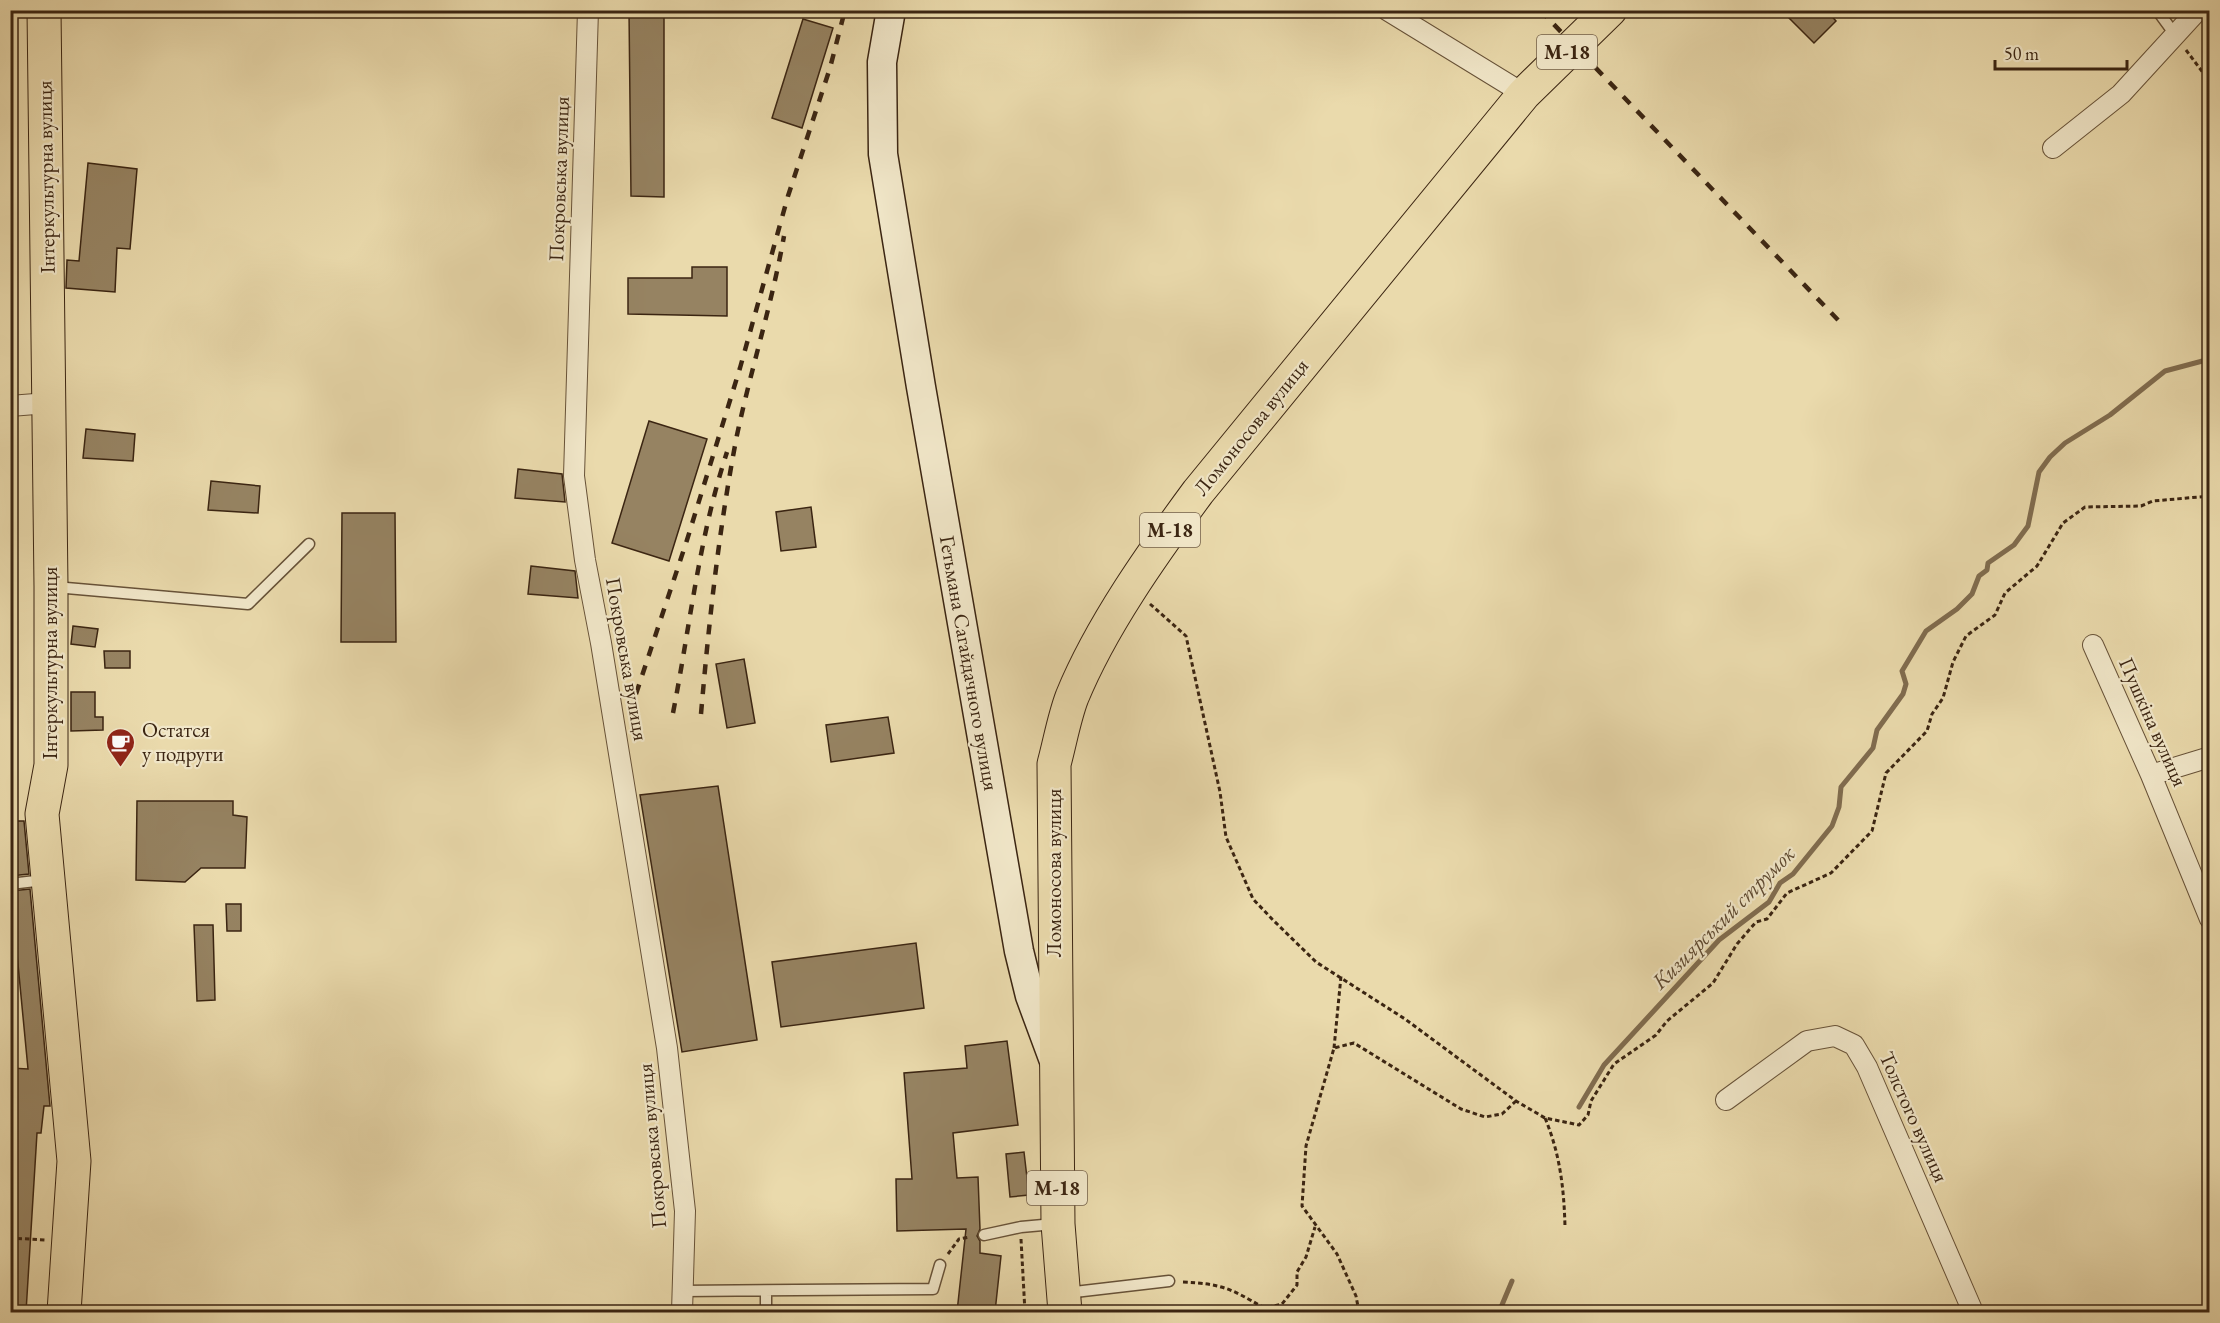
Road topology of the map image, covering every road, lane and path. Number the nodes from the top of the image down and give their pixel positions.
1 (44, 10) edge
2 (588, 10) edge
3 (891, 10) edge
4 (1387, 10) edge
5 (1610, 10) edge
6 (2157, 10) edge
7 (2198, 10) edge
8 (2176, 36) junction
9 (2210, 82) edge
10 (1524, 94) junction
11 (2053, 148) dead end
12 (48, 403) junction
13 (10, 406) edge
14 (2210, 496) edge
15 (309, 544) dead end
16 (51, 586) junction
17 (1132, 588) junction
18 (2093, 645) dead end
19 (2210, 757) edge
20 (2151, 775) junction
21 (48, 879) junction
22 (10, 884) edge
23 (2210, 919) edge
24 (1341, 976) junction
25 (1334, 1048) junction
26 (1055, 1063) junction
27 (1726, 1100) dead end
28 (1516, 1101) junction
29 (1545, 1118) junction
30 (1058, 1224) junction
31 (1315, 1226) junction
32 (1021, 1227) junction
33 (1565, 1227) dead end
34 (984, 1235) dead end
35 (10, 1238) edge
36 (959, 1239) dead end
37 (68, 1241) junction
38 (940, 1265) joint
39 (1169, 1281) joint
40 (766, 1291) junction
41 (681, 1292) junction
42 (1064, 1303) edge
43 (64, 1312) edge
44 (682, 1312) edge
45 (766, 1312) edge
46 (1025, 1312) edge
47 (1359, 1312) edge
48 (1973, 1312) edge

1 - 12 highway, Інтеркультурна вулиця
2 - 41 street, Покровська вулиця
3 - 26 street, Гетьмана Сагайдачного вулиця
4 - 10 street
5 - 10 highway, Ломоносова вулиця / М-18
6 - 8 lane
7 - 8 street
8 - 9 path
8 - 11 street
10 - 17 highway, Ломоносова вулиця / М-18
12 - 13 street
12 - 16 highway, Інтеркультурна вулиця
14 - 29 path
15 - 16 lane
16 - 21 highway, Інтеркультурна вулиця
17 - 24 path
17 - 26 highway, Ломоносова вулиця / М-18
18 - 20 street, Пушкіна вулиця
19 - 20 street
20 - 23 street, Пушкіна вулиця
21 - 22 lane
21 - 37 highway, Інтеркультурна вулиця
24 - 25 path
24 - 28 path
25 - 28 path
25 - 31 path
26 - 30 highway, Гетьмана Сагайдачного вулиця / М-18
27 - 48 street, Толстого вулиця
28 - 29 path
29 - 33 path
30 - 32 lane
30 - 42 highway, Гетьмана Сагайдачного вулиця / М-18
31 - 39 path
31 - 47 path
32 - 34 lane
32 - 46 path
35 - 37 path
36 - 38 path
37 - 43 highway, Інтеркультурна вулиця
38 - 40 lane
39 - 42 lane
40 - 41 lane
40 - 45 lane
41 - 44 street, Покровська вулиця

